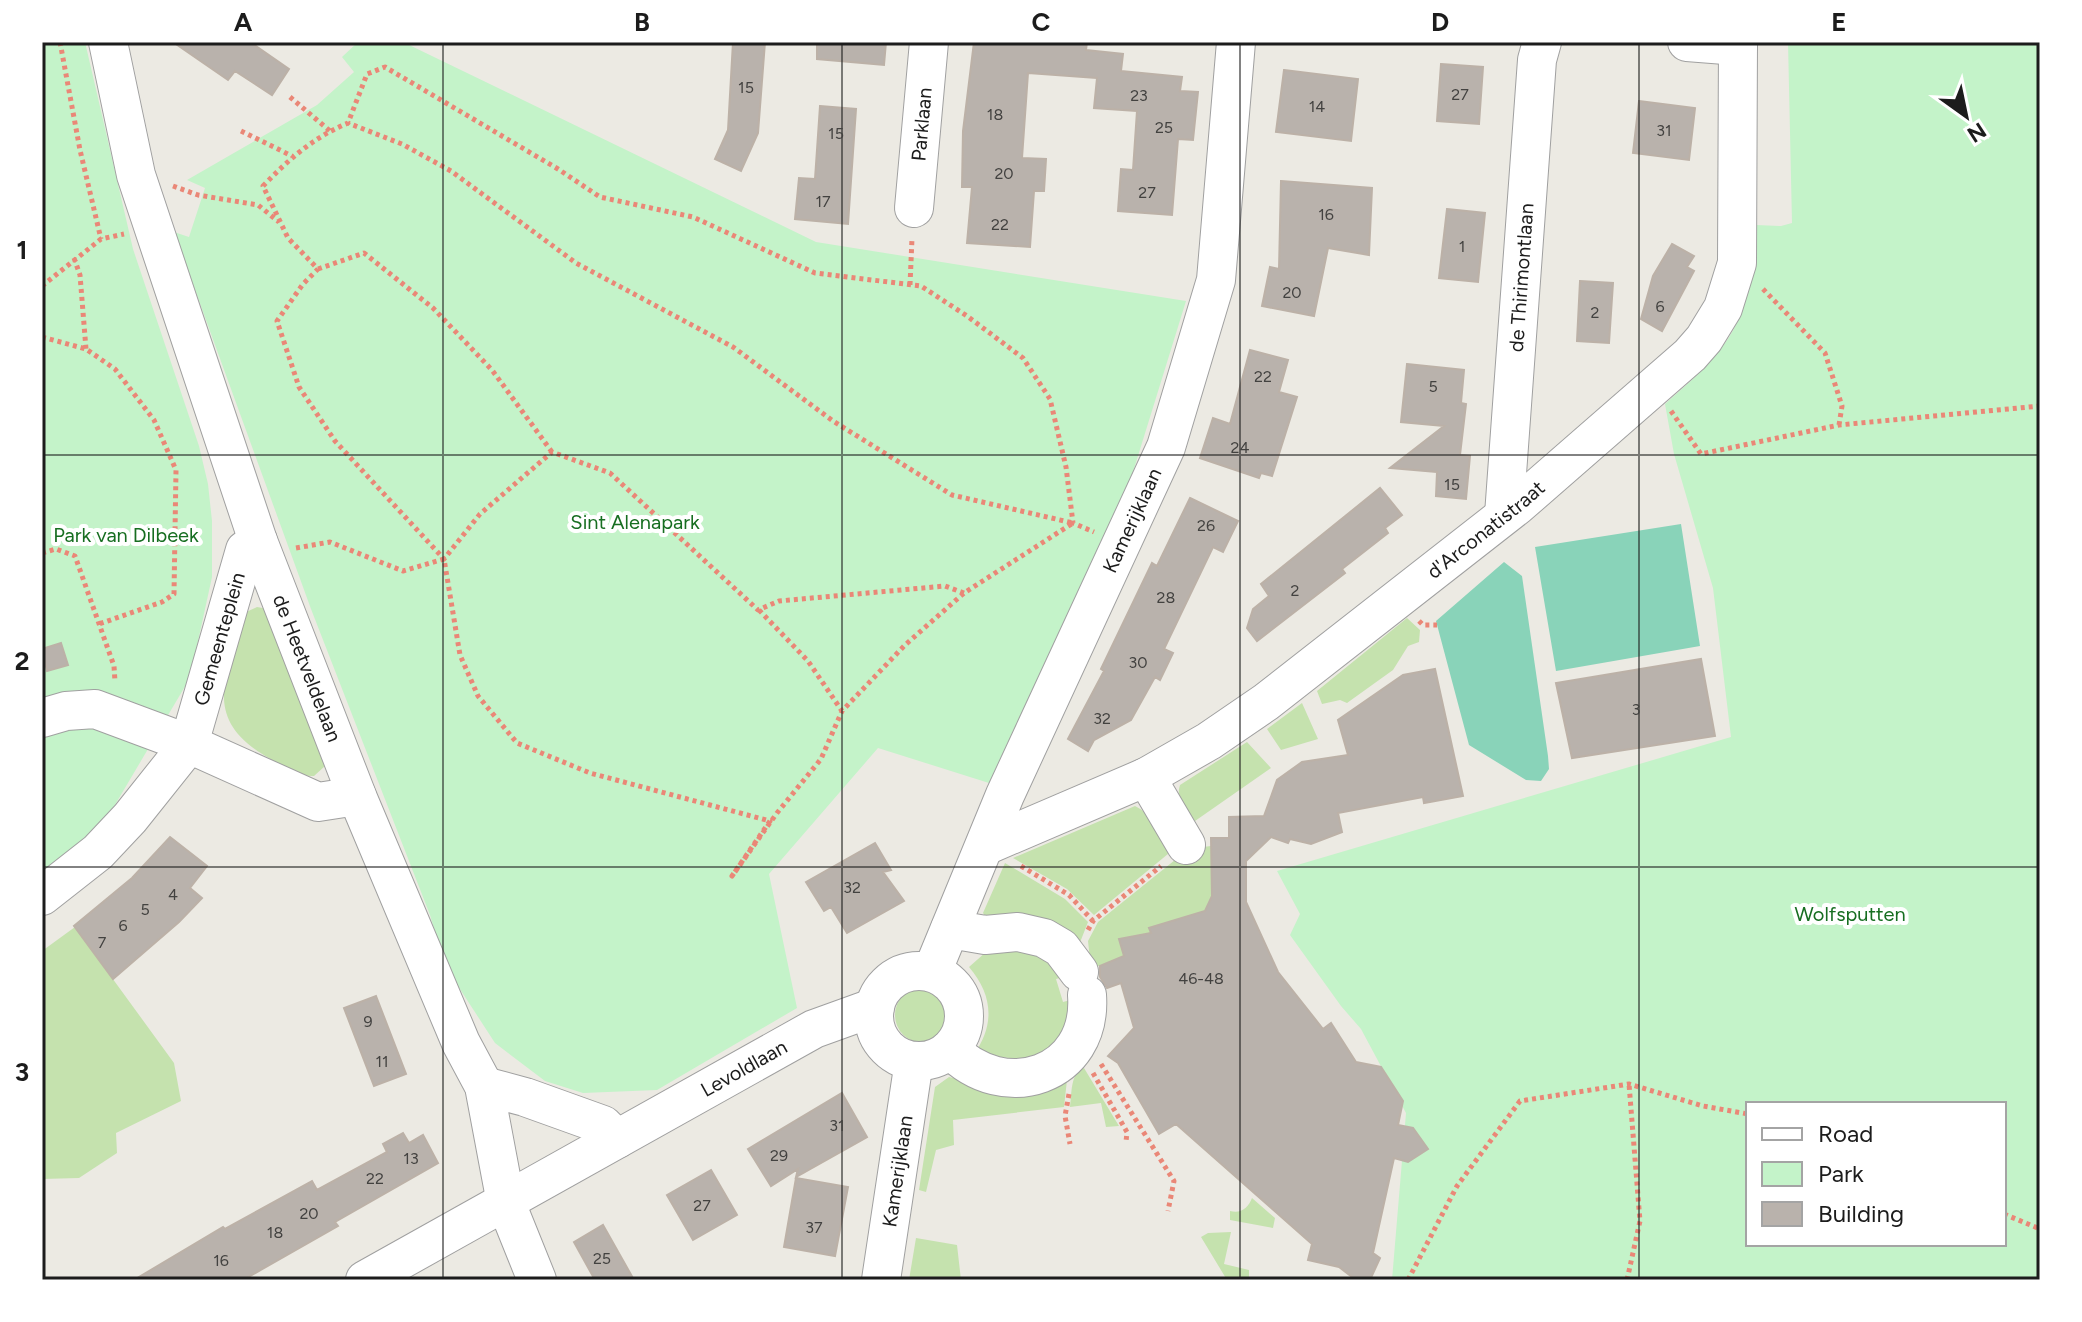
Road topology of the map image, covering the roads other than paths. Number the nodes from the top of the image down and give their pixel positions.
1 (108, 42) edge
2 (929, 42) edge
3 (1236, 42) edge
4 (1542, 42) edge
5 (1687, 42) edge
6 (1738, 44) edge
7 (914, 208) road end
8 (1504, 515) junction
9 (261, 550) junction
10 (42, 718) edge
11 (189, 744) junction
12 (1146, 777) junction
13 (357, 796) junction
14 (1186, 845) road end
15 (985, 846) junction
16 (42, 896) edge
17 (950, 929) junction
18 (932, 972) junction
19 (875, 1007) junction
20 (950, 1049) junction
21 (914, 1061) junction
22 (484, 1086) junction
23 (617, 1139) junction
24 (506, 1203) junction
25 (365, 1280) edge
26 (537, 1280) edge
27 (881, 1280) edge

1 - 9 street, de Heetveldelaan
2 - 7 street, Parklaan
3 - 15 street, Kamerijklaan
4 - 8 street, de Thirimontlaan
5 - 6 street
6 - 8 street, d'Arconatistraat
8 - 12 street, d'Arconatistraat
9 - 11 street, Gemeenteplein
9 - 13 street, de Heetveldelaan
10 - 11 street
11 - 13 street
11 - 16 street, Gemeenteplein
12 - 14 street
12 - 15 street, d'Arconatistraat
13 - 22 street, de Heetveldelaan
15 - 17 street, Kamerijklaan
17 - 18 street, Kamerijklaan
17 - 20 street
18 - 19 street
18 - 20 street
19 - 21 street
19 - 23 street, Levoldlaan
20 - 21 street
21 - 27 street, Kamerijklaan
22 - 23 street
22 - 24 street, de Heetveldelaan
23 - 24 street, Levoldlaan
24 - 25 street, Levoldlaan
24 - 26 street, de Heetveldelaan

